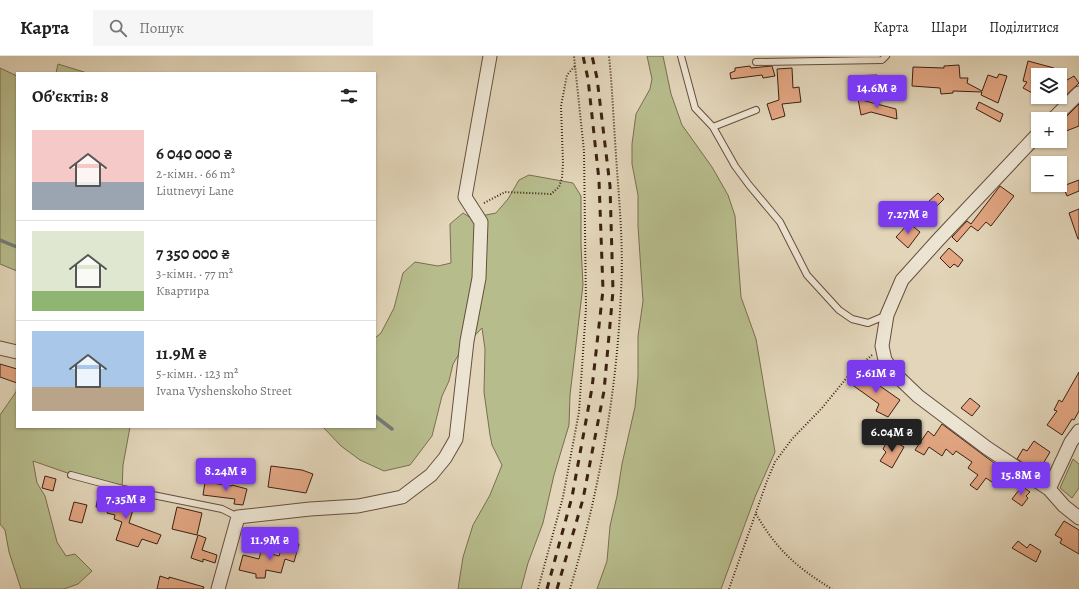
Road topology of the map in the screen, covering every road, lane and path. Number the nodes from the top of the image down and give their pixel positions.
1 (490, 56) edge
2 (609, 56) edge
3 (681, 56) edge
4 (886, 56) edge
5 (575, 57) edge
6 (756, 62) dead end
7 (575, 66) junction
8 (1079, 93) edge
9 (756, 110) dead end
10 (1060, 112) edge
11 (713, 127) junction
12 (1031, 141) edge
13 (472, 209) junction
14 (887, 315) junction
15 (882, 346) junction
16 (0, 348) edge
17 (16, 352) edge
18 (1079, 430) edge
19 (71, 474) dead end
20 (1048, 489) junction
21 (756, 514) junction
22 (238, 517) junction
23 (1079, 518) edge
24 (218, 589) edge
25 (538, 589) edge
26 (570, 589) edge
27 (729, 589) edge
28 (832, 589) edge

1 - 13 street
2 - 26 path
3 - 11 lane
4 - 6 lane
5 - 7 path
7 - 13 path
7 - 25 path
8 - 10 street
9 - 11 lane
11 - 14 lane
12 - 14 street
13 - 22 street
14 - 15 street
15 - 20 street
15 - 21 path
16 - 17 street
18 - 20 street
19 - 22 lane
20 - 23 street
21 - 27 path
21 - 28 path
22 - 24 street

